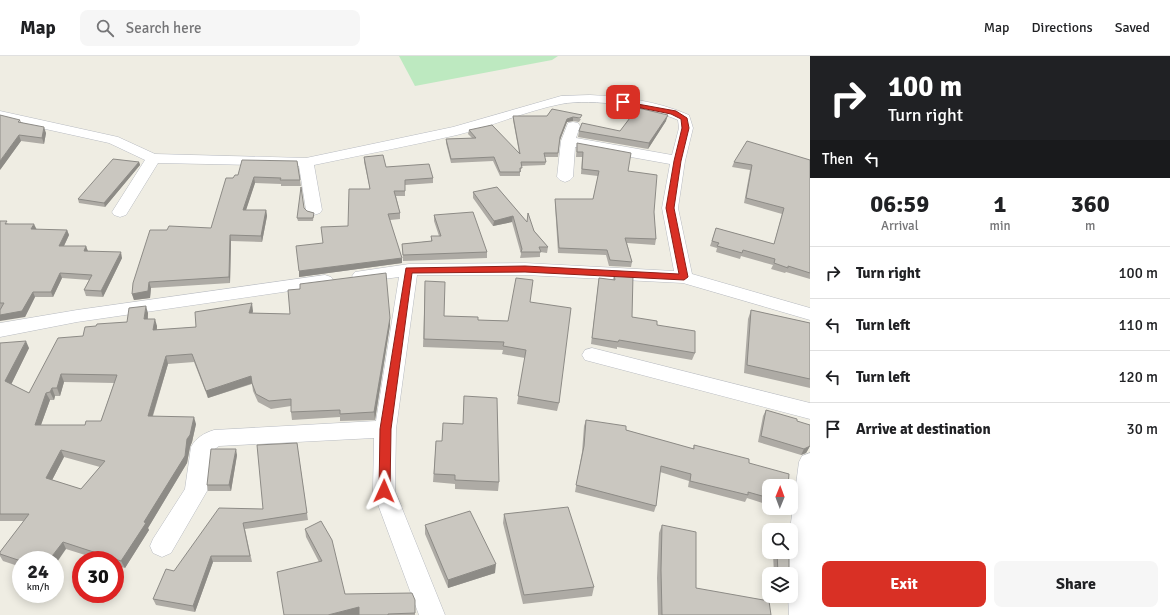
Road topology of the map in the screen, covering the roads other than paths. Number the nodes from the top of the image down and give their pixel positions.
1 (0, 115) edge
2 (573, 126) dead end
3 (568, 141) junction
4 (153, 158) junction
5 (678, 161) junction
6 (306, 162) junction
7 (565, 176) dead end
8 (314, 210) dead end
9 (120, 212) dead end
10 (409, 270) junction
11 (684, 277) junction
12 (810, 314) edge
13 (0, 330) edge
14 (592, 355) dead end
15 (810, 411) edge
16 (386, 429) junction
17 (810, 462) edge
18 (162, 546) dead end
19 (432, 615) edge
20 (802, 615) edge

1 - 4 street
2 - 3 street
3 - 5 street
3 - 7 street
4 - 6 street
4 - 9 street
5 - 6 street
5 - 11 street
6 - 8 street
10 - 11 street
10 - 13 street
10 - 16 street
11 - 12 street
14 - 15 street
16 - 18 street
16 - 19 street
17 - 20 street

